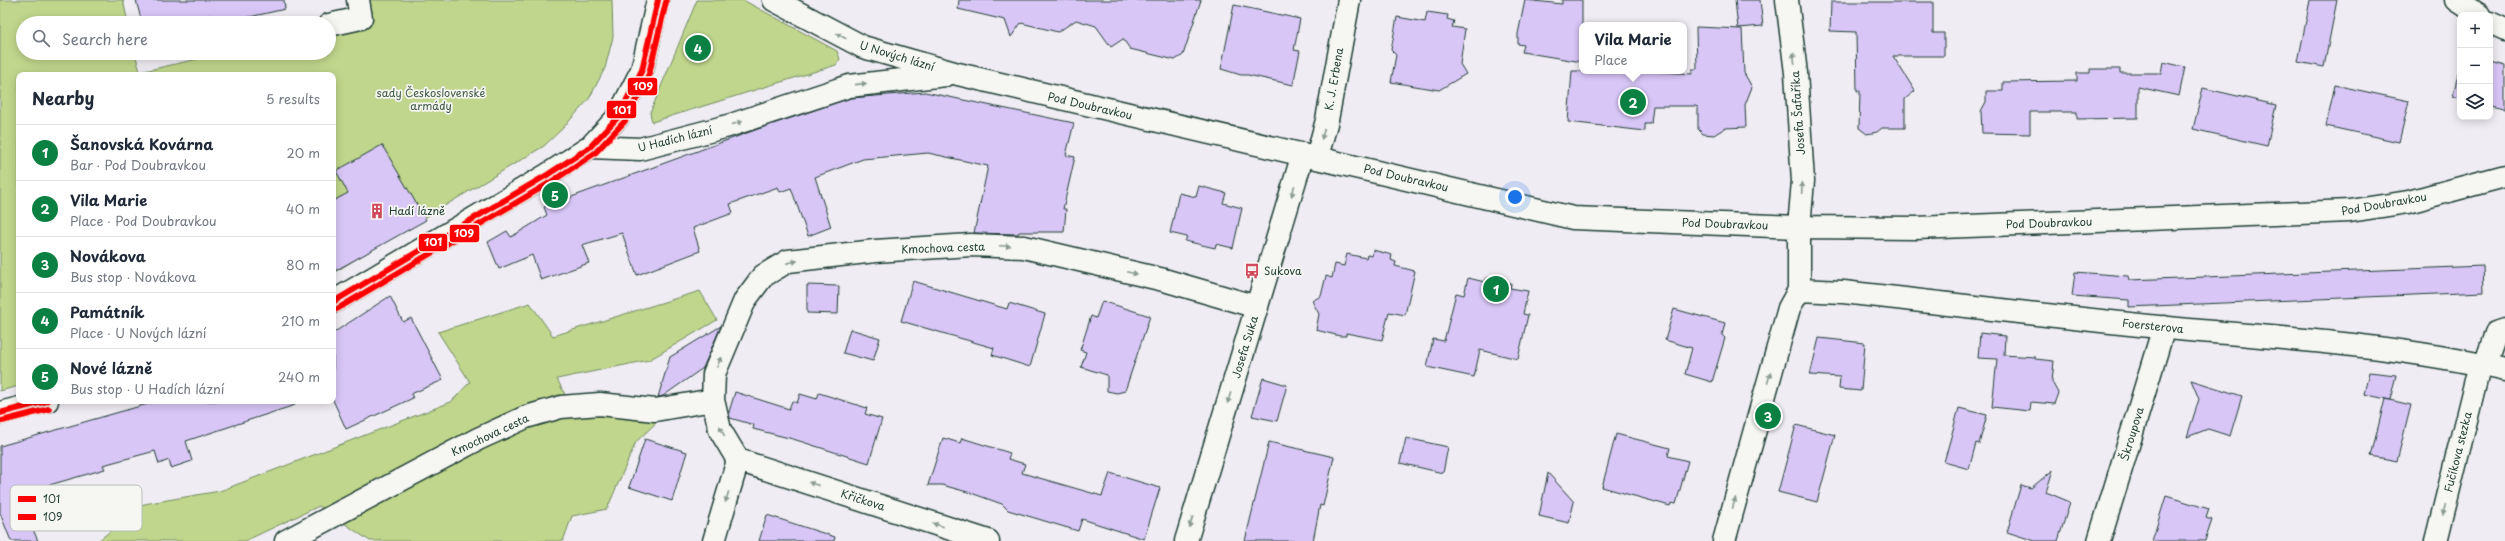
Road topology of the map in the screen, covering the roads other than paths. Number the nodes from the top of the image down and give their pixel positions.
1 (358, 0) edge
2 (658, 0) edge
3 (774, 0) edge
4 (1349, 0) edge
5 (1787, 0) edge
6 (2456, 0) edge
7 (2474, 12) edge
8 (336, 23) edge
9 (2493, 24) edge
10 (2505, 30) edge
11 (958, 74) junction
12 (590, 147) junction
13 (1310, 156) junction
14 (2505, 176) edge
15 (1799, 227) junction
16 (1799, 290) junction
17 (336, 300) edge
18 (1257, 307) junction
19 (2164, 327) junction
20 (2505, 330) edge
21 (2490, 366) edge
22 (712, 400) junction
23 (35, 404) edge
24 (0, 413) edge
25 (738, 460) junction
26 (286, 541) edge
27 (714, 541) edge
28 (988, 541) edge
29 (1186, 541) edge
30 (1724, 541) edge
31 (2099, 541) edge
32 (2436, 541) edge

1 - 8 street
2 - 12 street
11 -> 3 street, U Nových lázní
4 -> 13 street, K. J. Erbena
15 -> 5 street, Josefa Šafaříka
6 - 7 street
9 - 10 street
12 -> 11 street, U Hadích lázní
11 - 13 street, Pod Doubravkou
12 - 17 street
13 - 15 street, Pod Doubravkou
13 -> 18 street, Josefa Suka
14 - 15 street, Pod Doubravkou
15 - 16 street, Josefa Šafaříka
16 - 19 street, Foersterova
30 -> 16 street
22 -> 18 street, Kmochova cesta
18 -> 29 street, Josefa Suka
19 - 21 street, Foersterova
19 - 31 street, Škroupova
20 - 21 street, Fučíkova stezka
21 -> 32 street, Fučíkova stezka
25 -> 22 street, Kmochova cesta
22 - 26 street, Kmochova cesta
23 - 24 street
25 -> 27 street
28 -> 25 street, Křičkova

